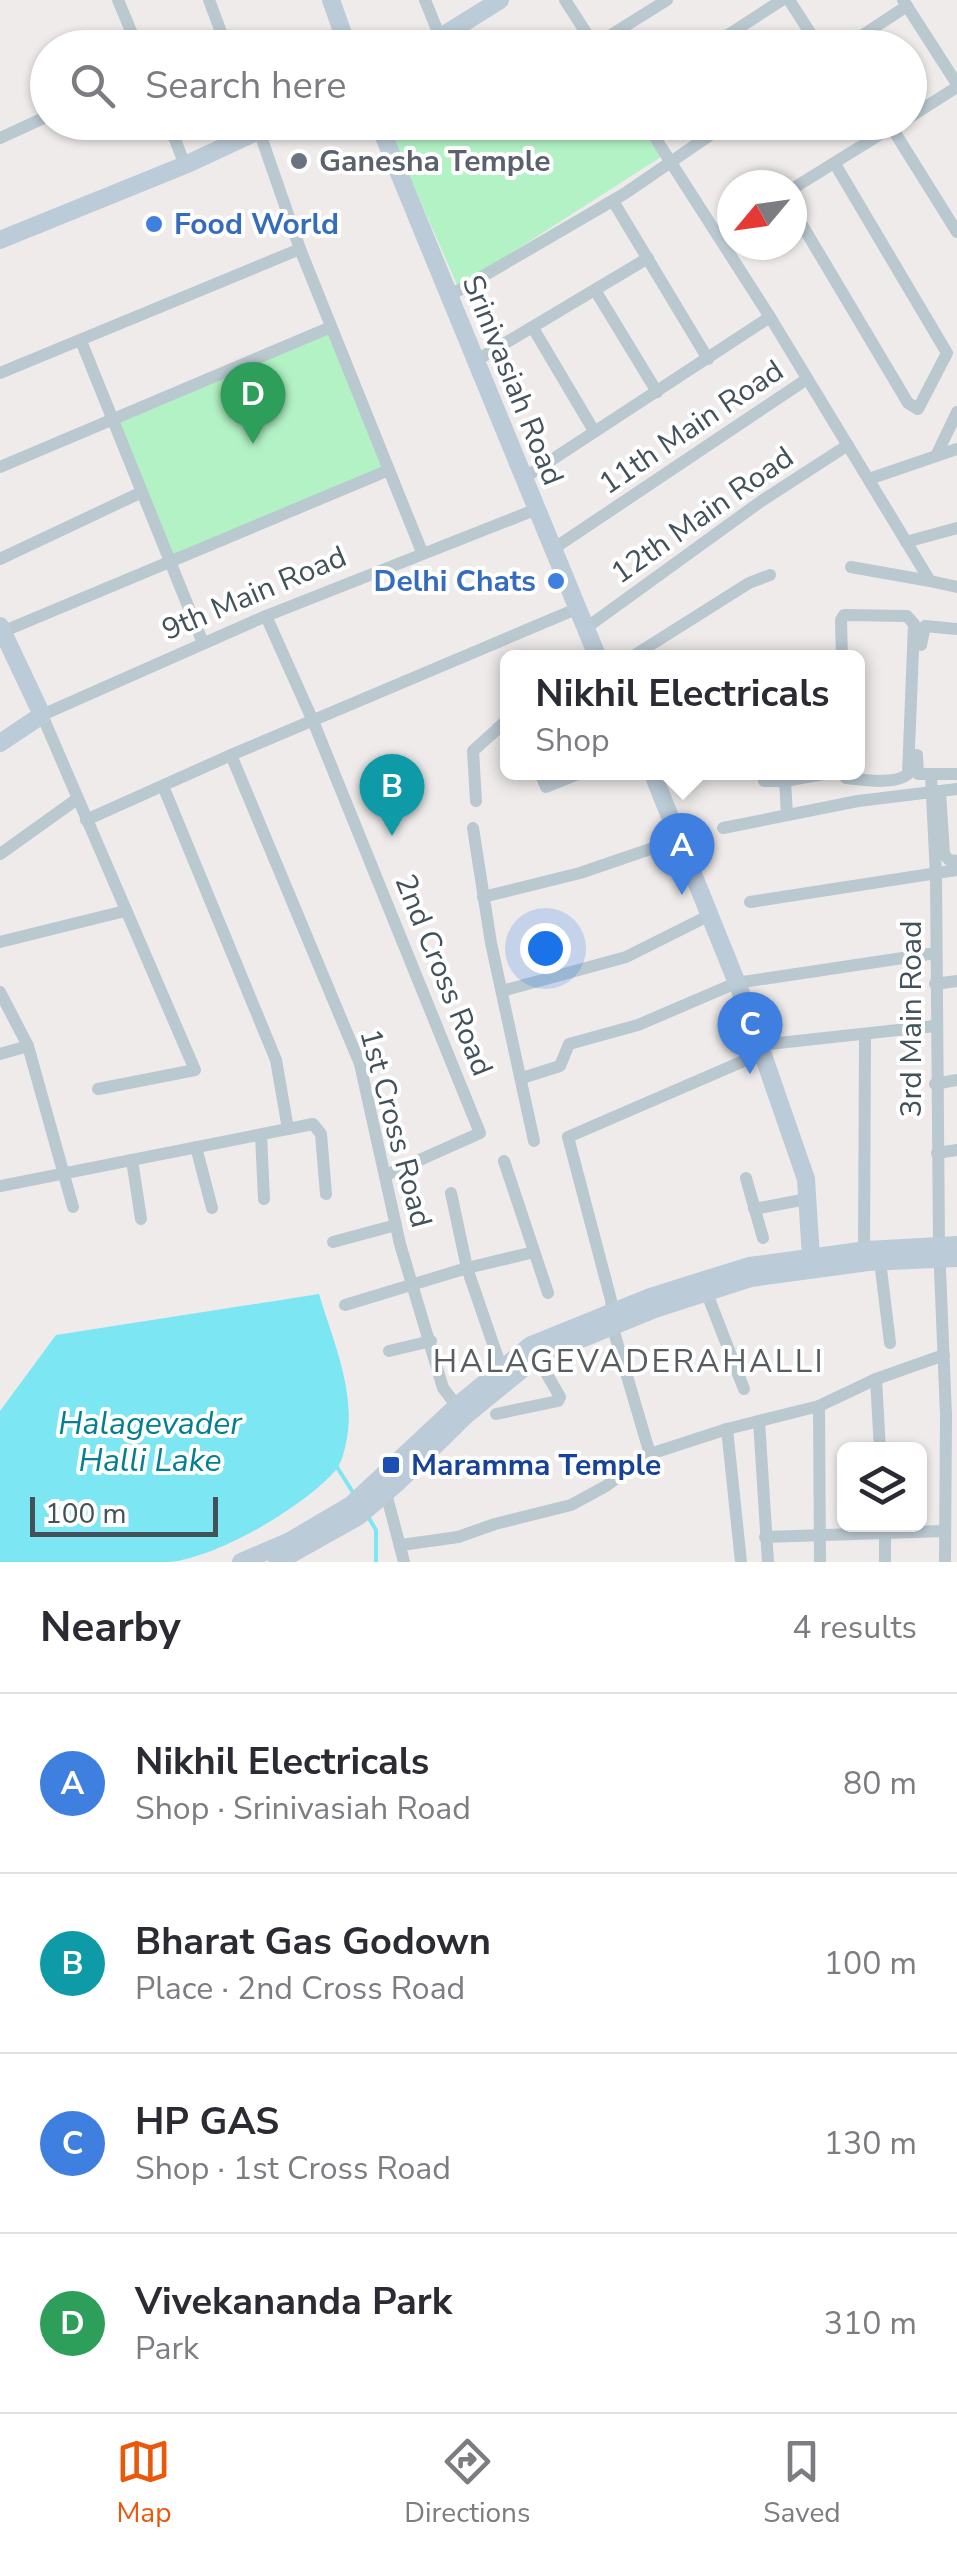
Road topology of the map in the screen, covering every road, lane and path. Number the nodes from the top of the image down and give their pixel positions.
1 (118, 0) edge
2 (209, 0) edge
3 (330, 0) edge
4 (426, 0) edge
5 (500, 0) edge
6 (565, 0) edge
7 (667, 0) edge
8 (786, 0) edge
9 (905, 3) edge
10 (130, 30) edge
11 (221, 30) edge
12 (341, 30) edge
13 (437, 30) edge
14 (451, 30) edge
15 (585, 30) edge
16 (621, 30) edge
17 (737, 30) edge
18 (807, 30) edge
19 (868, 30) edge
20 (922, 30) edge
21 (927, 38) edge
22 (957, 85) edge
23 (927, 105) edge
24 (30, 124) edge
25 (0, 138) edge
26 (176, 140) edge
27 (233, 140) edge
28 (262, 140) edge
29 (385, 140) edge
30 (657, 140) edge
31 (702, 140) edge
32 (872, 140) edge
33 (905, 140) edge
34 (670, 161) junction
35 (834, 164) junction
36 (186, 165) junction
37 (807, 180) edge
38 (613, 201) junction
39 (957, 232) edge
40 (717, 233) edge
41 (807, 233) edge
42 (0, 240) edge
43 (300, 250) junction
44 (648, 258) junction
45 (734, 260) edge
46 (595, 290) junction
47 (449, 296) junction
48 (770, 318) junction
49 (331, 327) junction
50 (533, 328) junction
51 (81, 340) junction
52 (708, 359) junction
53 (477, 360) junction
54 (0, 373) edge
55 (807, 379) junction
56 (657, 392) junction
57 (957, 412) edge
58 (112, 419) junction
59 (594, 431) junction
60 (848, 445) junction
61 (957, 449) edge
62 (936, 456) junction
63 (0, 466) edge
64 (389, 470) junction
65 (524, 478) junction
66 (868, 479) junction
67 (142, 492) junction
68 (536, 509) junction
69 (957, 528) edge
70 (906, 542) junction
71 (553, 549) junction
72 (422, 552) junction
73 (0, 559) edge
74 (169, 560) junction
75 (851, 567) dead end
76 (770, 574) dead end
77 (930, 581) junction
78 (957, 587) edge
79 (576, 608) junction
80 (266, 616) junction
81 (586, 628) junction
82 (1, 629) edge
83 (957, 629) edge
84 (203, 643) junction
85 (595, 650) edge
86 (643, 650) edge
87 (842, 650) edge
88 (42, 715) junction
89 (314, 721) junction
90 (500, 726) edge
91 (0, 743) edge
92 (231, 755) junction
93 (957, 774) edge
94 (931, 776) junction
95 (865, 779) edge
96 (543, 780) edge
97 (563, 780) edge
98 (655, 780) edge
99 (785, 780) joint
100 (858, 780) edge
101 (764, 781) dead end
102 (163, 786) junction
103 (957, 790) edge
104 (935, 792) junction
105 (77, 799) junction
106 (476, 801) dead end
107 (858, 801) junction
108 (787, 816) junction
109 (86, 820) junction
110 (472, 828) dead end
111 (722, 828) dead end
112 (703, 831) dead end
113 (680, 840) junction
114 (0, 854) edge
115 (957, 861) edge
116 (957, 870) edge
117 (936, 875) junction
118 (483, 897) junction
119 (750, 902) dead end
120 (126, 911) junction
121 (708, 916) junction
122 (0, 942) edge
123 (936, 953) junction
124 (957, 981) edge
125 (736, 983) junction
126 (936, 984) junction
127 (502, 991) junction
128 (0, 992) edge
129 (936, 1026) junction
130 (865, 1035) junction
131 (28, 1046) junction
132 (761, 1049) junction
133 (0, 1054) edge
134 (522, 1078) junction
135 (957, 1080) edge
136 (936, 1084) junction
137 (98, 1090) dead end
138 (288, 1128) junction
139 (261, 1134) junction
140 (534, 1142) dead end
141 (196, 1148) junction
142 (957, 1150) edge
143 (937, 1154) junction
144 (132, 1160) junction
145 (504, 1161) dead end
146 (63, 1173) junction
147 (386, 1175) junction
148 (746, 1178) dead end
149 (0, 1186) edge
150 (450, 1193) dead end
151 (326, 1194) dead end
152 (264, 1199) dead end
153 (807, 1199) junction
154 (73, 1207) dead end
155 (212, 1208) dead end
156 (754, 1209) junction
157 (141, 1218) dead end
158 (396, 1225) junction
159 (763, 1238) dead end
160 (333, 1242) dead end
161 (864, 1250) junction
162 (534, 1252) junction
163 (948, 1252) edge
164 (811, 1257) junction
165 (880, 1262) junction
166 (467, 1268) junction
167 (414, 1285) junction
168 (706, 1291) junction
169 (548, 1294) dead end
170 (345, 1305) dead end
171 (613, 1319) junction
172 (431, 1342) junction
173 (890, 1343) dead end
174 (388, 1351) dead end
175 (944, 1355) junction
176 (537, 1356) junction
177 (501, 1367) junction
178 (876, 1379) junction
179 (744, 1388) dead end
180 (456, 1406) junction
181 (820, 1406) junction
182 (496, 1414) dead end
183 (951, 1415) edge
184 (760, 1421) junction
185 (727, 1429) junction
186 (880, 1442) edge
187 (650, 1454) junction
188 (367, 1502) junction
189 (927, 1530) edge
190 (944, 1531) junction
191 (852, 1532) edge
192 (886, 1532) edge
193 (819, 1535) junction
194 (765, 1537) junction
195 (401, 1545) junction
196 (241, 1562) edge
197 (276, 1562) edge
198 (404, 1562) edge
199 (740, 1562) edge
200 (768, 1562) edge
201 (820, 1562) edge
202 (886, 1562) edge
203 (945, 1562) edge

1 - 10 street
2 - 11 street
3 - 12 street
4 - 13 street
5 - 14 street
6 - 15 street
7 - 16 street
8 - 17 street
8 - 18 street
9 - 19 street
9 - 20 street
21 - 22 street
22 - 23 street
24 - 25 street
26 - 36 street
27 - 36 street
28 - 43 street
29 - 47 street, Srinivasiah Road
30 - 34 street
31 - 34 street
32 - 35 street
33 - 39 street
34 - 38 street
34 - 40 street
35 - 37 street
35 - 41 street
36 - 42 street
38 - 44 street
38 - 47 street
43 - 49 street
43 - 51 street
44 - 46 street
44 - 52 street
45 - 48 street
46 - 50 street
46 - 56 street
47 - 53 street, Srinivasiah Road
48 - 52 street
48 - 55 street
49 - 58 street
49 - 64 street
50 - 53 street
50 - 59 street
51 - 54 street
51 - 58 street
52 - 56 street
53 - 65 street, Srinivasiah Road
55 - 60 street
55 - 71 street, 11th Main Road
56 - 59 street
57 - 62 street
58 - 63 street
58 - 67 street
59 - 65 street
60 - 66 street
60 - 81 street, 12th Main Road
61 - 62 street
62 - 66 street
64 - 72 street
64 - 74 street
65 - 68 street, Srinivasiah Road
66 - 70 street
67 - 73 street
67 - 74 street
68 - 71 street, Srinivasiah Road
68 - 72 street, 9th Main Road
69 - 70 street
70 - 77 street
71 - 79 street, Srinivasiah Road
72 - 80 street, 9th Main Road
74 - 82 street
74 - 84 street
75 - 77 street
76 - 86 street
77 - 78 street
79 - 81 street, Srinivasiah Road
79 - 89 street
80 - 84 street, 9th Main Road
80 - 89 street, 2nd Cross Road
81 - 85 street, Srinivasiah Road
82 - 88 street
83 - 94 street
84 - 88 street, 9th Main Road
87 - 95 street
88 - 91 street, 9th Main Road
88 - 105 street
89 - 92 street
89 - 147 street, 2nd Cross Road
90 - 106 street
92 - 102 street
92 - 147 street, 1st Cross Road
93 - 94 street
94 - 104 street
96 - 97 street
98 - 113 street
99 - 101 street
99 - 108 street
100 - 107 street
102 - 109 street
102 - 138 street
103 - 104 street
104 - 107 street
104 - 115 street
104 - 117 street, 3rd Main Road
105 - 109 street
105 - 114 street
107 - 108 street
108 - 111 street
109 - 120 street
110 - 118 street
112 - 113 street
113 - 118 street
113 - 121 street
116 - 117 street
117 - 119 street
117 - 123 street, 3rd Main Road
118 - 127 street
120 - 122 street
120 - 137 street
121 - 125 street
121 - 127 street
123 - 125 street, 2nd Cross Road
123 - 126 street, 3rd Main Road
124 - 126 street
125 - 132 street
125 - 134 street, 2nd Cross Road
126 - 129 street, 3rd Main Road
127 - 134 street
128 - 131 street
129 - 130 street
129 - 136 street, 3rd Main Road
130 - 132 street
130 - 161 street
131 - 133 street
131 - 146 street
132 - 153 street
132 - 171 street
134 - 140 street
135 - 136 street
136 - 143 street, 3rd Main Road
138 - 139 street
138 - 151 street
139 - 141 street
139 - 152 street
141 - 144 street
141 - 155 street
142 - 143 street
143 - 163 street, 3rd Main Road
144 - 146 street
144 - 157 street
145 - 162 street
146 - 149 street
146 - 154 street
147 - 158 street, 1st Cross Road
148 - 156 street
150 - 166 street
153 - 156 street
153 - 164 street
156 - 159 street
158 - 160 street
158 - 167 street, 1st Cross Road
161 - 163 street
161 - 164 street
162 - 166 street
162 - 169 street
163 - 165 street
163 - 175 street, 3rd Main Road
164 - 171 street
165 - 168 street
165 - 173 street
166 - 167 street
166 - 177 street
167 - 170 street
167 - 172 street, 1st Cross Road
168 - 171 street
168 - 179 street
171 - 176 street
171 - 177 street
171 - 187 street
172 - 174 street
172 - 180 street, 1st Cross Road
175 - 178 street
175 - 183 street, 3rd Main Road
176 - 182 street
176 - 188 street
177 - 180 street
178 - 181 street
178 - 186 street
180 - 188 street
181 - 184 street
181 - 193 street
183 - 190 street, 3rd Main Road
184 - 185 street
184 - 194 street
185 - 187 street
185 - 199 street
187 - 195 street
188 - 195 street
188 - 196 street
188 - 197 street
189 - 190 street
190 - 203 street, 3rd Main Road
191 - 193 street
192 - 202 street
193 - 194 street
193 - 201 street
194 - 200 street
195 - 198 street

